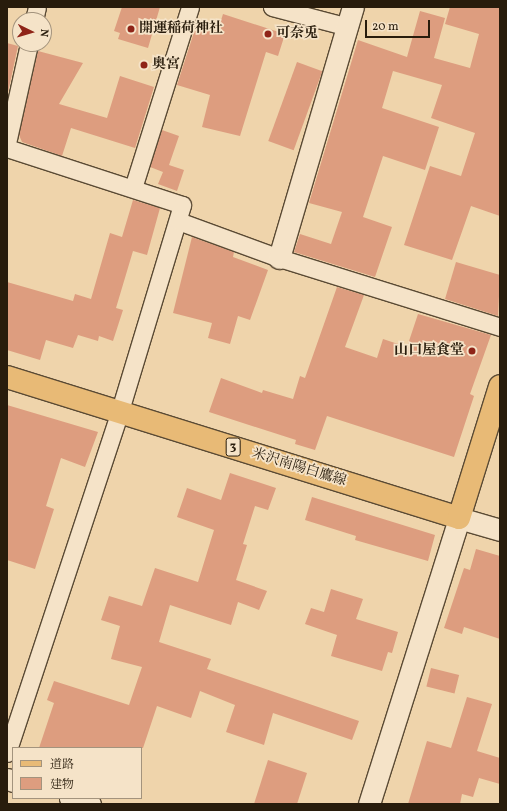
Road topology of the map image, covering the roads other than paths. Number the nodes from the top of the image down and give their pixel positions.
1 (190, 7) edge
2 (272, 7) edge
3 (353, 7) edge
4 (348, 27) junction
5 (27, 52) edge
6 (7, 143) edge
7 (7, 148) edge
8 (133, 188) junction
9 (178, 221) junction
10 (279, 258) junction
11 (500, 327) edge
12 (7, 377) edge
13 (500, 386) edge
14 (120, 411) junction
15 (459, 518) junction
16 (500, 530) edge
17 (7, 753) edge
18 (73, 799) edge
19 (90, 804) edge
20 (368, 804) edge

1 - 8 street
2 - 4 street
3 - 4 street
4 - 10 street
5 - 6 street
7 - 8 street
8 - 9 street
9 - 10 street
9 - 14 street
10 - 11 street
12 - 14 main road, 米沢南陽白鷹線 / 3
13 - 15 main road
14 - 15 main road, 米沢南陽白鷹線 / 3
14 - 17 street
15 - 16 street
15 - 20 street
18 - 19 street

